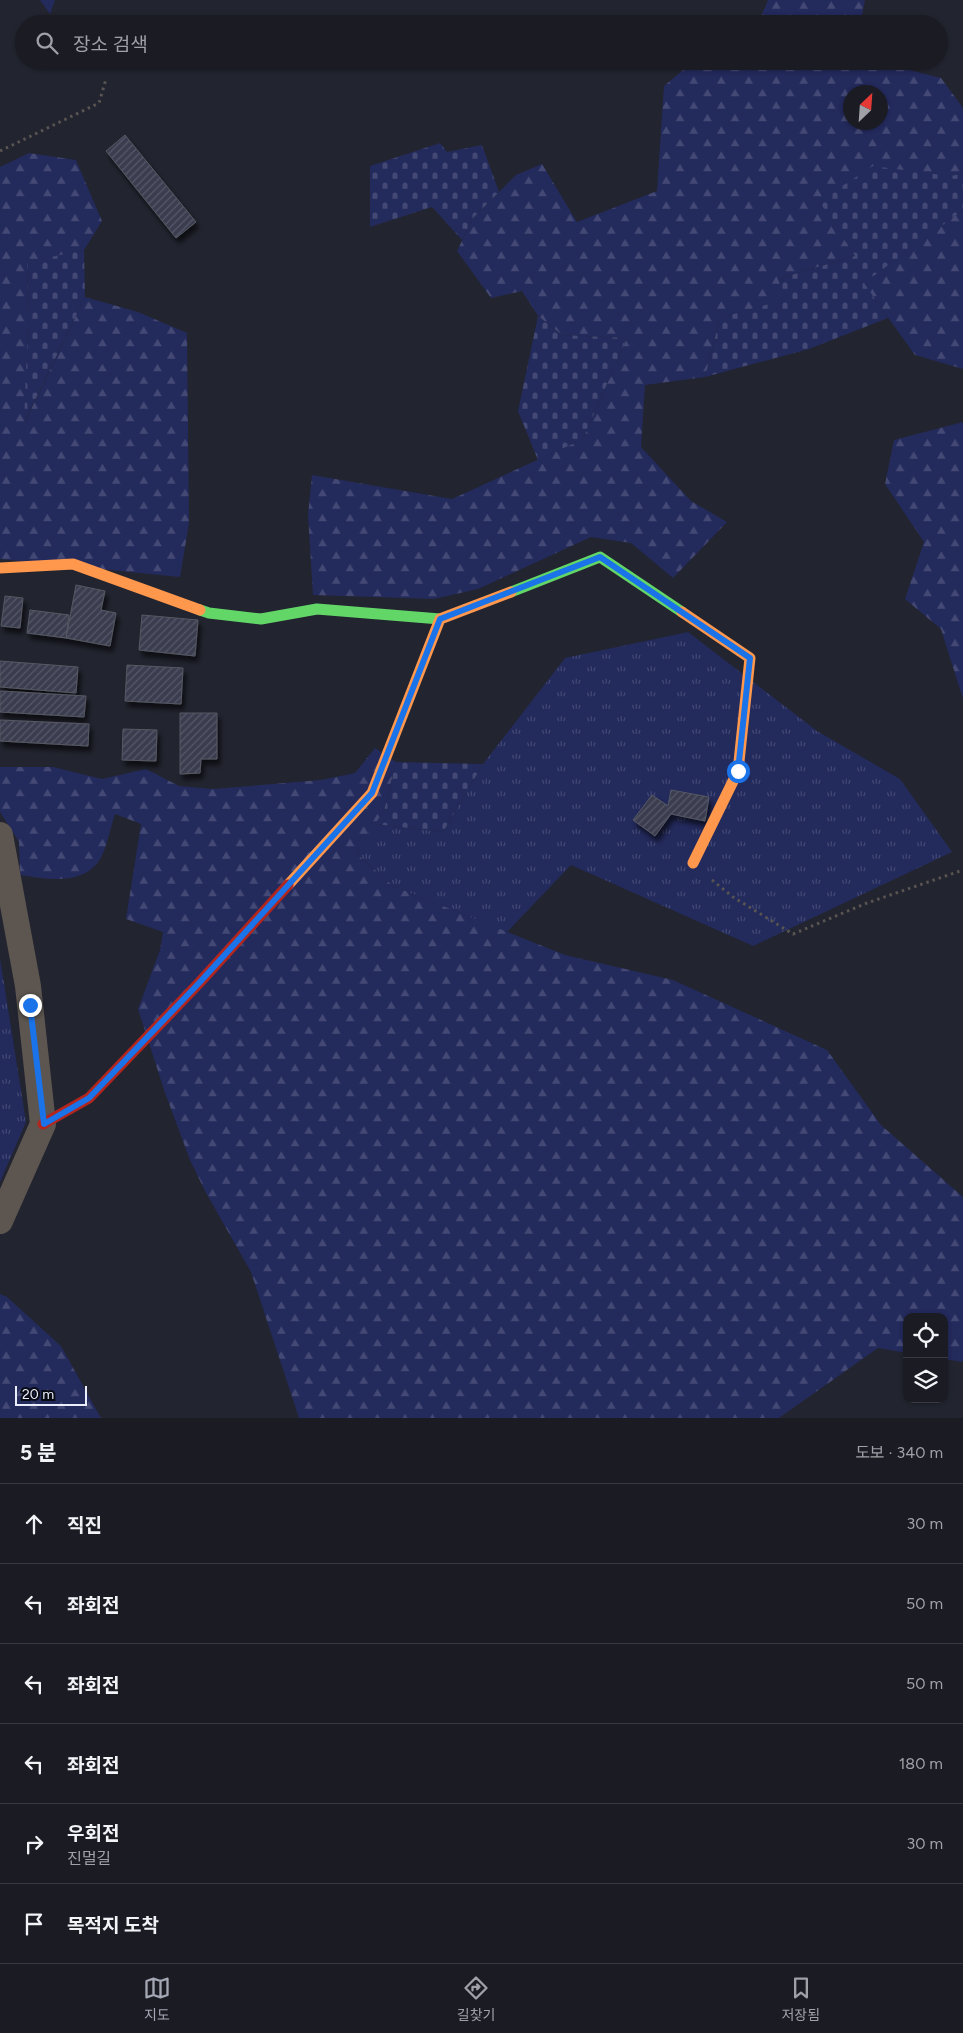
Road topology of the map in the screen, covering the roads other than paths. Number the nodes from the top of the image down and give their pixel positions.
1 (0, 568) edge
2 (440, 619) junction
3 (0, 835) edge
4 (693, 863) road end
5 (44, 1124) junction
6 (0, 1221) edge

1 - 2 street
2 - 4 street
2 - 5 street
3 - 5 street
5 - 6 street

